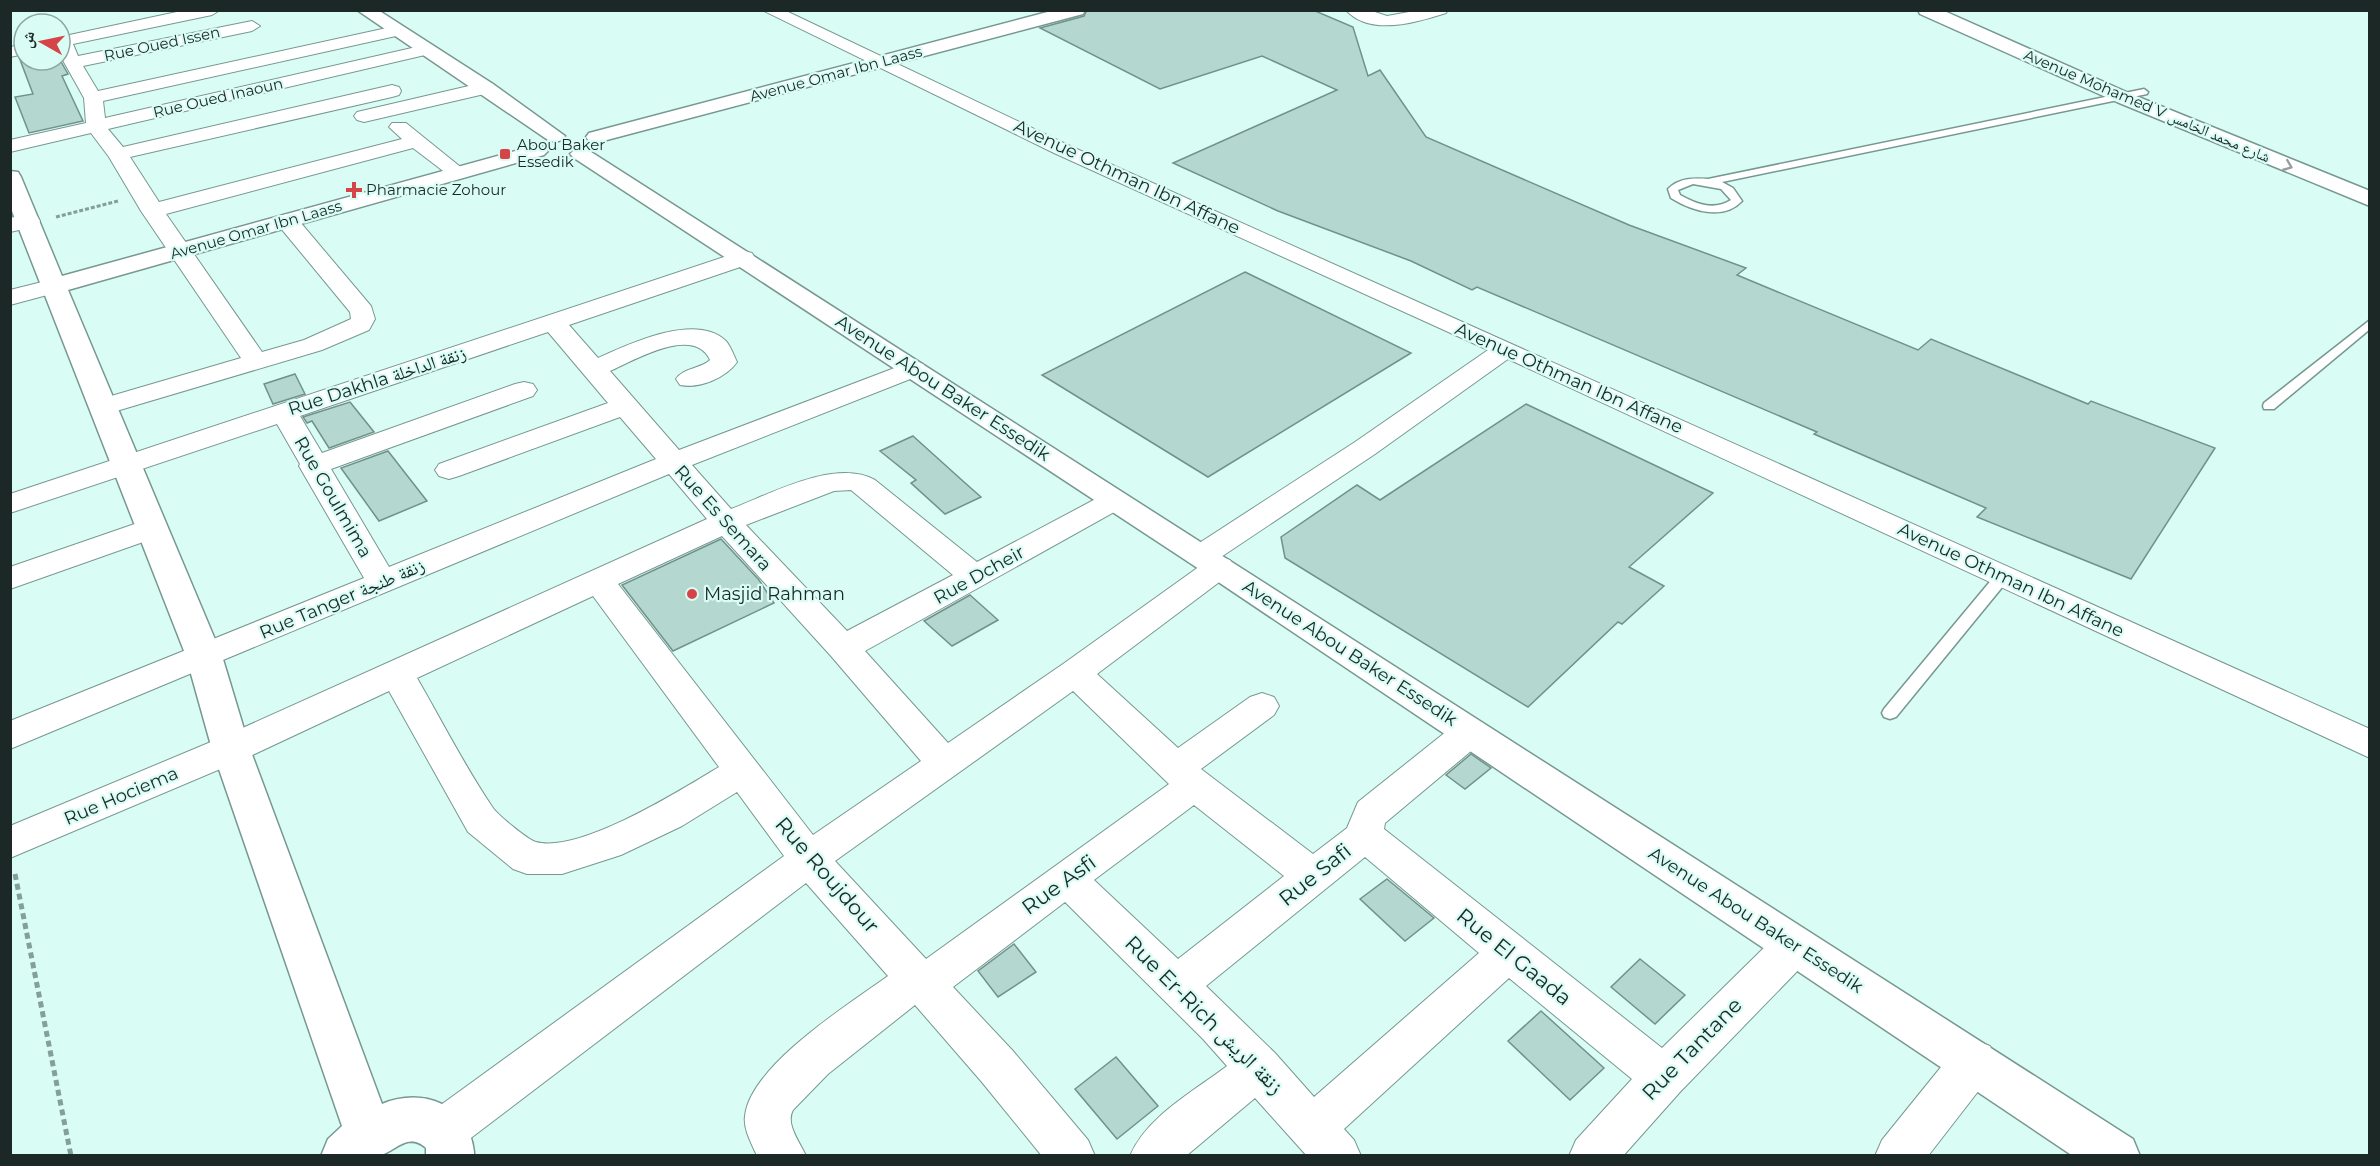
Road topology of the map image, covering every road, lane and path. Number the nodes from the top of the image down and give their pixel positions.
1 (212, 10) edge
2 (239, 10) edge
3 (770, 10) edge
4 (1077, 10) edge
5 (1354, 10) edge
6 (1440, 10) edge
7 (1926, 10) edge
8 (1953, 10) edge
9 (374, 12) edge
10 (252, 26) junction
11 (396, 31) junction
12 (72, 40) edge
13 (162, 44) junction
14 (425, 50) junction
15 (280, 57) junction
16 (881, 62) junction
17 (72, 63) joint
18 (191, 76) junction
19 (313, 76) junction
20 (486, 88) junction
21 (392, 91) dead end
22 (2144, 92) junction
23 (93, 98) junction
24 (2124, 98) junction
25 (338, 103) junction
26 (382, 114) junction
27 (96, 127) junction
28 (416, 141) junction
29 (10, 146) edge
30 (564, 149) junction
31 (118, 154) junction
32 (458, 174) junction
33 (10, 177) edge
34 (1710, 182) junction
35 (2370, 182) edge
36 (2370, 199) edge
37 (147, 203) junction
38 (287, 221) junction
39 (23, 223) edge
40 (179, 251) junction
41 (744, 258) junction
42 (54, 286) junction
43 (10, 298) edge
44 (553, 322) junction
45 (2370, 323) edge
46 (1506, 349) junction
47 (256, 362) junction
48 (593, 369) junction
49 (914, 369) junction
50 (689, 379) dead end
51 (524, 390) dead end
52 (624, 406) junction
53 (2269, 406) dead end
54 (103, 407) junction
55 (284, 412) junction
56 (673, 462) junction
57 (126, 464) junction
58 (313, 466) junction
59 (449, 470) dead end
60 (1115, 500) junction
61 (10, 504) edge
62 (726, 522) junction
63 (152, 528) junction
64 (1210, 562) junction
65 (2003, 576) junction
66 (976, 577) junction
67 (10, 579) edge
68 (382, 582) junction
69 (599, 582) junction
70 (843, 648) junction
71 (204, 656) junction
72 (396, 672) junction
73 (1075, 673) junction
74 (1262, 706) dead end
75 (1890, 713) dead end
76 (1470, 732) junction
77 (10, 736) edge
78 (2370, 745) edge
79 (231, 749) junction
80 (945, 764) junction
81 (742, 771) junction
82 (1185, 776) junction
83 (1365, 835) junction
84 (12, 852) edge
85 (809, 860) junction
86 (1312, 875) junction
87 (1066, 879) junction
88 (1794, 946) junction
89 (1508, 953) junction
90 (921, 981) junction
91 (1175, 986) junction
92 (1974, 1061) junction
93 (1259, 1068) junction
94 (1664, 1077) junction
95 (1325, 1142) edge
96 (447, 1143) edge
97 (357, 1145) edge
98 (71, 1155) edge
99 (783, 1155) edge
100 (1072, 1155) edge
101 (1153, 1155) edge
102 (1592, 1155) edge
103 (1898, 1155) edge
104 (2116, 1155) edge

1 - 12 street
2 - 10 street
3 - 16 street, Avenue Othman Ibn Affane
4 - 16 street, Avenue Omar Ibn Laass
5 - 6 street
7 - 24 street, Avenue Mohamed V شارع محمد الخامس
8 - 22 street, Avenue Mohamed V شارع محمد الخامس
9 - 11 street, Avenue Abou Baker Essedik
10 - 13 street, Rue Oued Issen
10 - 15 street
11 - 14 street, Avenue Abou Baker Essedik
11 - 15 street
13 - 17 street, Rue Oued Issen
13 - 18 street
14 - 19 street, Rue Oued Inaoun
14 - 20 street, Avenue Abou Baker Essedik
15 - 18 street
16 - 30 street, Avenue Omar Ibn Laass
16 - 46 street, Avenue Othman Ibn Affane
17 - 23 street
18 - 23 street
19 - 25 street
19 - 27 street, Rue Oued Inaoun
20 - 26 street
20 - 30 street, Avenue Abou Baker Essedik
21 - 25 street
22 - 24 lane
22 - 35 street, Avenue Mohamed V شارع محمد الخامس
23 - 27 street
24 - 34 lane
24 -> 36 street, Avenue Mohamed V شارع محمد الخامس
25 - 26 street
25 - 31 street
26 - 28 street
27 - 29 street, Rue Oued Inaoun
27 - 31 street
28 - 32 street
28 - 37 street
30 - 32 street, Avenue Omar Ibn Laass
30 - 41 street, Avenue Abou Baker Essedik
31 - 37 street
32 - 38 street, Avenue Omar Ibn Laass
33 - 39 street
34 - 34 lane
37 - 39 path
37 - 40 street
38 - 40 street, Avenue Omar Ibn Laass
38 - 47 street
39 - 42 street
40 - 42 street, Avenue Omar Ibn Laass
40 - 47 street
41 - 44 street, Rue Dakhla زنقة الداخلة
41 - 49 street, Avenue Abou Baker Essedik
42 - 43 street, Avenue Omar Ibn Laass
42 - 54 street
44 - 48 street, Rue Es Semara
44 - 55 street, Rue Dakhla زنقة الداخلة
45 - 53 lane
46 - 64 street
46 - 65 street, Avenue Othman Ibn Affane
47 - 54 street
48 - 50 street
48 - 52 street, Rue Es Semara
49 - 56 street, Rue Tanger زنقة طنجة
49 - 60 street, Avenue Abou Baker Essedik
51 - 58 street
52 - 56 street, Rue Es Semara
52 - 59 street
54 - 57 street
55 - 57 street, Rue Dakhla زنقة الداخلة
55 - 58 street, Rue Goulmima
56 - 62 street, Rue Es Semara
56 - 68 street, Rue Tanger زنقة طنجة
57 - 61 street, Rue Dakhla زنقة الداخلة
57 - 63 street
58 - 68 street, Rue Goulmima
60 - 64 street, Avenue Abou Baker Essedik
60 - 66 street, Rue Dcheir
62 - 66 street, Rue Hociema
62 - 69 street, Rue Hociema
62 - 70 street, Rue Es Semara
63 - 67 street
63 - 71 street
64 - 73 street
64 - 76 street, Avenue Abou Baker Essedik
65 - 75 lane
65 - 78 street, Avenue Othman Ibn Affane
66 - 70 street, Rue Dcheir
68 - 71 street, Rue Tanger زنقة طنجة
69 - 72 street, Rue Hociema
69 - 81 street, Rue Roujdour
70 - 80 street, Rue Es Semara
71 - 77 street, Rue Tanger زنقة طنجة
71 - 79 street
72 - 79 street, Rue Hociema
72 - 81 street
73 - 80 street
73 - 82 street
74 - 82 street, Rue Asfi
76 - 83 street, Rue Safi
76 - 88 street, Avenue Abou Baker Essedik
79 - 84 street, Rue Hociema
79 - 97 street
80 - 85 street
81 - 85 street, Rue Roujdour
82 - 86 street
82 - 87 street, Rue Asfi
83 - 86 street, Rue Safi
83 - 89 street, Rue El Gaada
84 - 98 path
85 - 90 street, Rue Roujdour
85 - 96 street
86 - 91 street, Rue Safi
87 - 90 street, Rue Asfi
87 - 91 street, Rue Er-Rich زنقة الريش
88 - 92 street, Avenue Abou Baker Essedik
88 - 94 street, Rue Tantane
89 - 94 street, Rue El Gaada
89 - 95 street
90 - 99 street, Rue Asfi
90 - 100 street, Rue Roujdour
91 - 93 street, Rue Er-Rich زنقة الريش
92 - 103 street
92 - 104 street, Avenue Abou Baker Essedik
93 - 95 street, Rue Er-Rich زنقة الريش
93 - 101 street
94 - 102 street, Rue Tantane
96 - 97 street

